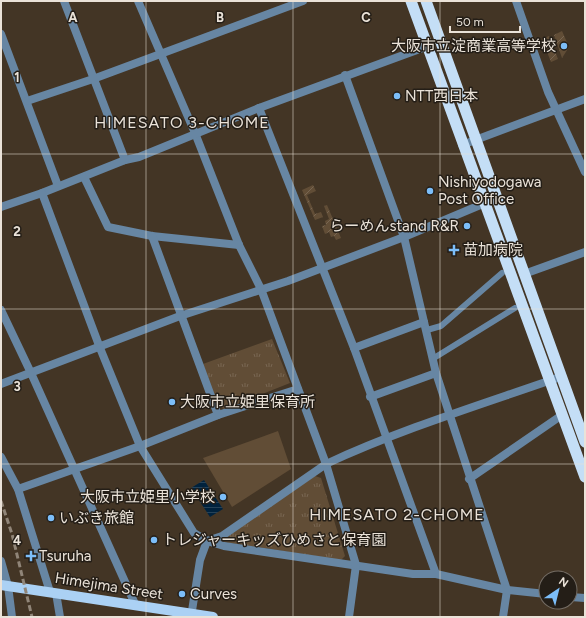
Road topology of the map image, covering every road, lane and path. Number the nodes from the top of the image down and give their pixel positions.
1 (64, 1) edge
2 (138, 1) edge
3 (303, 1) edge
4 (411, 1) edge
5 (426, 1) edge
6 (516, 1) edge
7 (1, 34) edge
8 (428, 46) junction
9 (160, 54) junction
10 (345, 75) junction
11 (94, 79) junction
12 (585, 99) edge
13 (27, 101) junction
14 (259, 108) junction
15 (556, 110) junction
16 (195, 133) junction
17 (476, 140) junction
18 (462, 145) junction
19 (125, 160) junction
20 (585, 172) edge
21 (84, 177) junction
22 (58, 186) junction
23 (42, 194) junction
24 (497, 198) junction
25 (484, 204) junction
26 (1, 207) edge
27 (152, 236) junction
28 (404, 237) junction
29 (239, 245) junction
30 (585, 252) edge
31 (322, 268) junction
32 (502, 273) dead end
33 (524, 274) junction
34 (262, 289) junction
35 (514, 308) dead end
36 (1, 310) edge
37 (180, 316) junction
38 (424, 322) junction
39 (427, 330) junction
40 (100, 348) junction
41 (354, 348) junction
42 (434, 358) junction
43 (31, 373) junction
44 (436, 373) junction
45 (560, 376) junction
46 (549, 380) junction
47 (1, 384) edge
48 (298, 389) junction
49 (370, 397) junction
50 (218, 415) junction
51 (562, 415) junction
52 (449, 416) junction
53 (386, 438) junction
54 (585, 442) edge
55 (140, 446) junction
56 (1, 457) edge
57 (326, 464) junction
58 (74, 470) junction
59 (585, 477) edge
60 (469, 478) junction
61 (18, 490) junction
62 (207, 541) junction
63 (1, 561) edge
64 (356, 565) junction
65 (436, 574) junction
66 (4, 585) edge
67 (507, 590) junction
68 (53, 592) junction
69 (538, 593) edge
70 (135, 604) junction
71 (191, 615) edge
72 (12, 617) edge
73 (60, 617) edge
74 (213, 617) edge
75 (349, 617) edge
76 (503, 617) edge

1 - 11 street
2 - 9 street
3 - 9 street
4 - 8 highway
5 - 17 highway
6 - 15 street
7 - 13 street
8 - 10 street
8 - 18 highway
9 - 11 street
9 - 16 street
10 - 14 street
10 - 28 street
11 - 13 street
11 - 19 street
12 - 15 street
13 - 22 street
14 - 16 street
14 - 31 street
15 - 17 street
15 - 20 street
16 - 19 street
16 - 29 street
17 - 18 street
17 - 24 highway
18 - 25 highway
19 - 21 street
21 - 22 street
21 - 27 street
22 - 23 street
23 - 26 street
23 - 40 street
24 - 25 street
24 - 33 highway
25 - 28 street
25 - 46 highway
27 - 29 street
27 - 37 street
28 - 31 street
28 - 38 street
29 - 34 street
30 - 33 street
31 - 34 street
31 - 41 street
32 - 39 street
33 - 45 highway
34 - 37 street
34 - 48 street
35 - 42 street
36 - 43 street
37 - 40 street
37 - 50 street
38 - 39 street
38 - 41 street
39 - 42 street
40 - 43 street
40 - 55 street
41 - 49 street
42 - 44 street
43 - 47 street
43 - 58 street
44 - 49 street
44 - 52 street
45 - 46 street
45 - 54 highway
46 - 51 highway
46 - 52 street
48 - 50 street
48 - 57 street
49 - 53 street
50 - 55 street
51 - 59 highway
51 - 60 street
52 - 53 street
52 - 60 street
53 - 57 street
53 - 65 street
55 - 58 street
55 - 62 street
56 - 61 street
57 - 62 street
57 - 64 street
58 - 61 street
58 - 70 street
60 - 67 street
61 - 68 street
62 - 64 street
62 - 71 street
63 - 66 street
64 - 65 street
64 - 75 street
65 - 67 street
66 - 68 main road, Himejima Street
66 - 72 street
67 - 69 street
67 - 76 street
68 - 70 main road, Himejima Street
68 - 73 street
70 - 71 main road, Himejima Street
71 - 74 main road, Himejima Street

